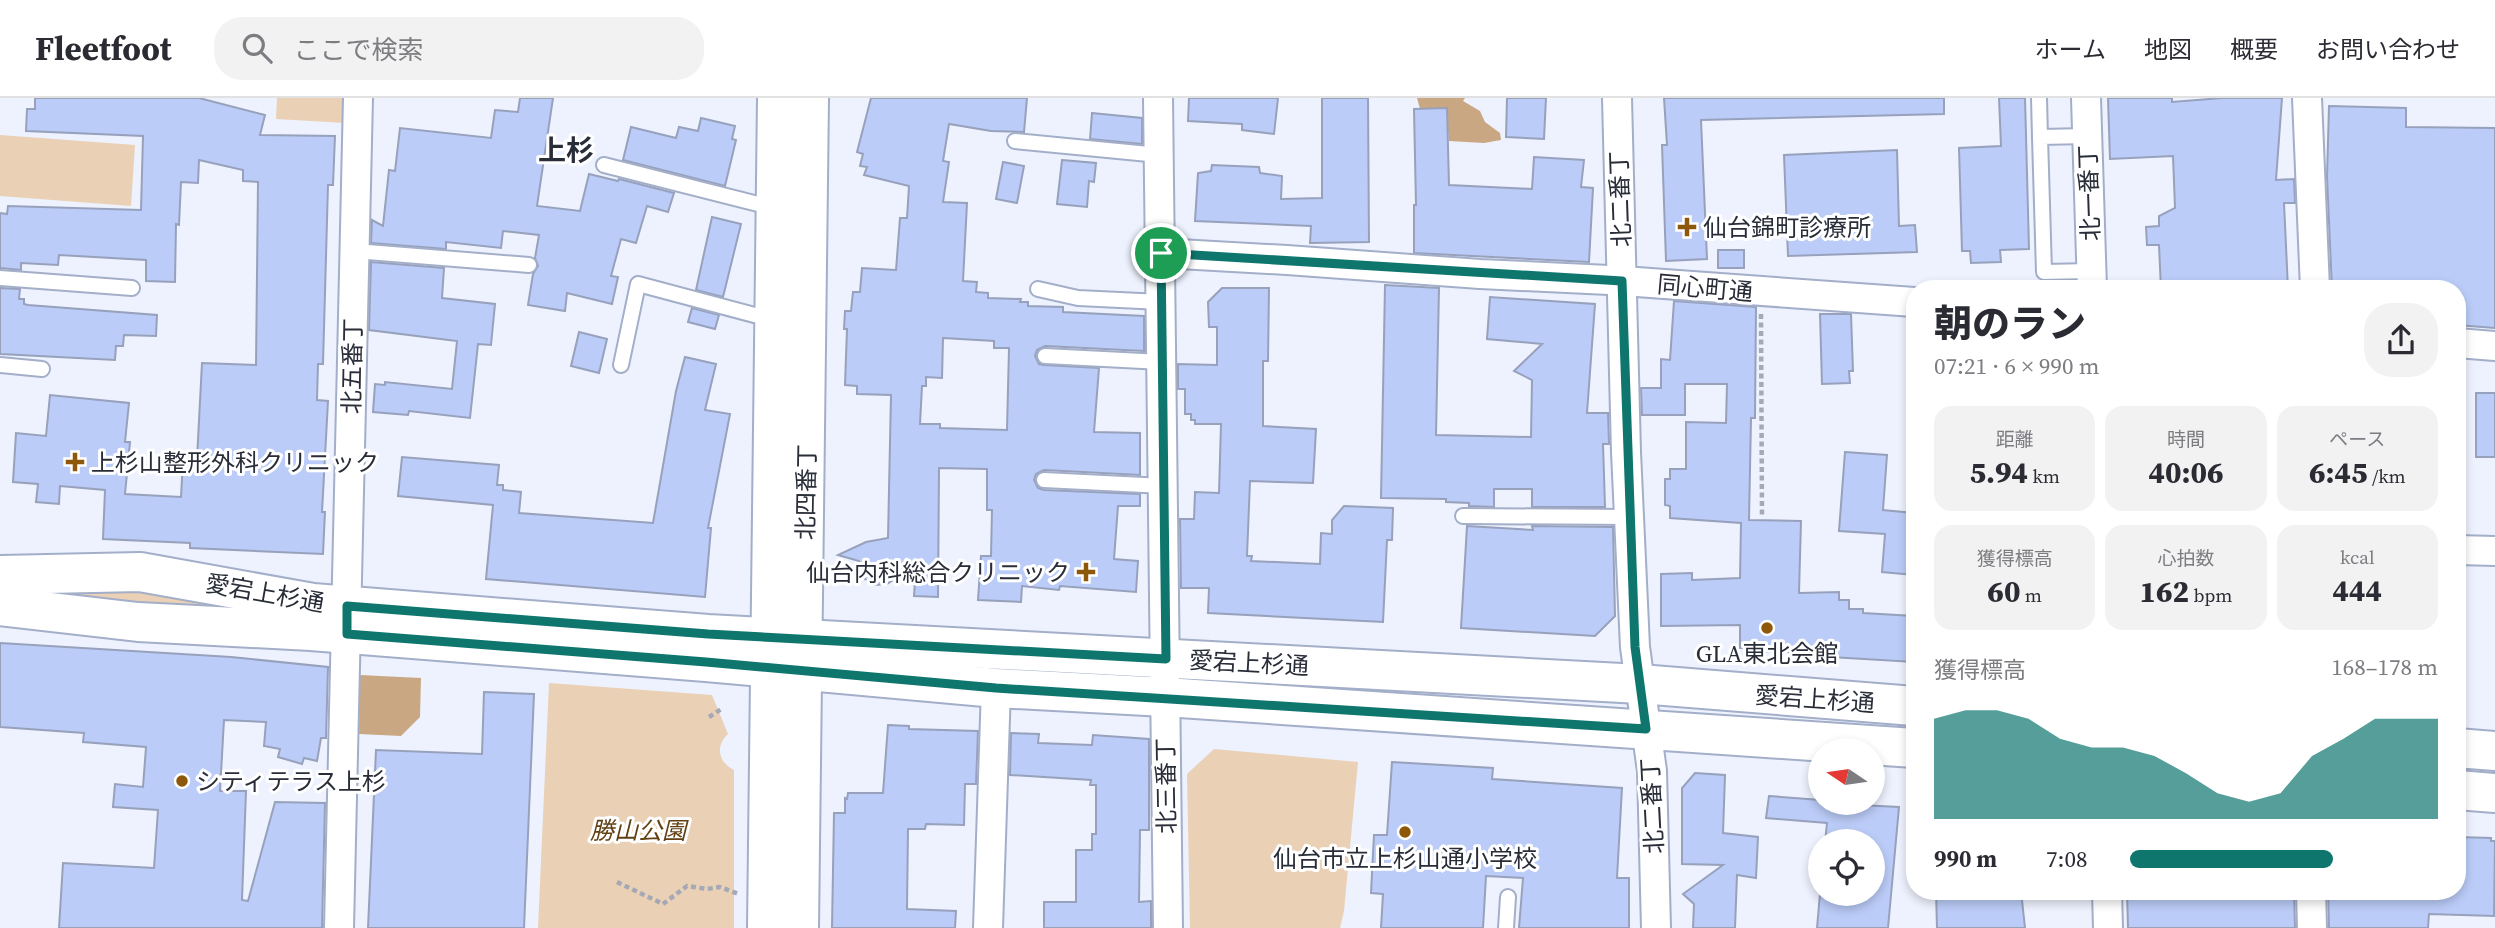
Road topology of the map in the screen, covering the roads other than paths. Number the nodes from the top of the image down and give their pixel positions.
1 (358, 98) edge
2 (777, 98) edge
3 (809, 98) edge
4 (1158, 98) edge
5 (1617, 98) edge
6 (2039, 98) edge
7 (2086, 98) edge
8 (2307, 98) edge
9 (2087, 136) junction
10 (2040, 137) junction
11 (1015, 141) dead end
12 (1159, 155) junction
13 (604, 165) dead end
14 (776, 208) junction
15 (355, 251) junction
16 (1161, 253) junction
17 (529, 265) dead end
18 (0, 278) edge
19 (2092, 280) edge
20 (2315, 280) edge
21 (1622, 281) junction
22 (132, 288) dead end
23 (1038, 289) dead end
24 (1906, 301) edge
25 (1161, 302) junction
26 (774, 320) junction
27 (2466, 344) edge
28 (2495, 346) edge
29 (1045, 356) dead end
30 (1162, 362) junction
31 (0, 365) edge
32 (621, 365) dead end
33 (42, 369) dead end
34 (1044, 480) dead end
35 (1164, 486) junction
36 (1464, 516) dead end
37 (1629, 517) junction
38 (2466, 550) edge
39 (2495, 551) edge
40 (0, 575) edge
41 (0, 606) edge
42 (347, 620) junction
43 (787, 653) junction
44 (1166, 659) junction
45 (1640, 684) junction
46 (996, 688) junction
47 (1165, 697) junction
48 (1906, 705) edge
49 (1646, 729) junction
50 (1906, 747) edge
51 (2466, 749) edge
52 (2495, 751) edge
53 (2466, 791) edge
54 (2495, 793) edge
55 (1508, 897) dead end
56 (2107, 900) edge
57 (2311, 900) edge
58 (339, 928) edge
59 (767, 928) edge
60 (799, 928) edge
61 (988, 928) edge
62 (1168, 928) edge
63 (1506, 928) edge
64 (1656, 928) edge
65 (2108, 928) edge
66 (2312, 928) edge

1 - 15 street, 北五番丁
2 - 14 street, 北四番丁
3 - 43 street, 北四番丁
4 - 12 street, 北三番丁
5 - 21 street, 北二番丁
6 - 10 lane
7 - 9 street, 北一番丁
8 - 20 street
9 - 10 lane
9 - 19 street, 北一番丁
10 - 19 lane
11 - 12 lane
12 - 16 street, 北三番丁
13 - 14 lane
14 - 26 street, 北四番丁
15 - 17 lane
15 - 42 street, 北五番丁
16 - 21 street, 同心町通
16 - 25 street, 北三番丁
18 - 22 lane
21 - 24 street, 同心町通
21 - 37 street, 北二番丁
23 - 25 lane
25 - 30 street, 北三番丁
26 - 32 lane
26 - 43 street, 北四番丁
27 - 28 street
29 - 30 lane
30 - 35 street, 北三番丁
31 - 33 lane
34 - 35 lane
35 - 44 street, 北三番丁
36 - 37 lane
37 - 45 street, 北二番丁
38 - 39 street
40 - 42 street, 愛宕上杉通
41 - 42 street, 愛宕上杉通
42 - 43 street, 愛宕上杉通
42 - 58 street, 北五番丁
43 - 44 street, 愛宕上杉通
43 - 46 street, 愛宕上杉通
43 - 59 street, 北四番丁
43 - 60 street, 北四番丁
44 - 45 street, 愛宕上杉通
44 - 47 street, 北三番丁
45 - 48 street, 愛宕上杉通
45 - 49 street, 北二番丁
46 - 47 street, 愛宕上杉通
46 - 61 street
47 - 49 street, 愛宕上杉通
47 - 62 street, 北三番丁
49 - 50 street, 愛宕上杉通
49 - 64 street, 北二番丁
51 - 52 street
53 - 54 street
55 - 63 lane
56 - 65 street
57 - 66 street

